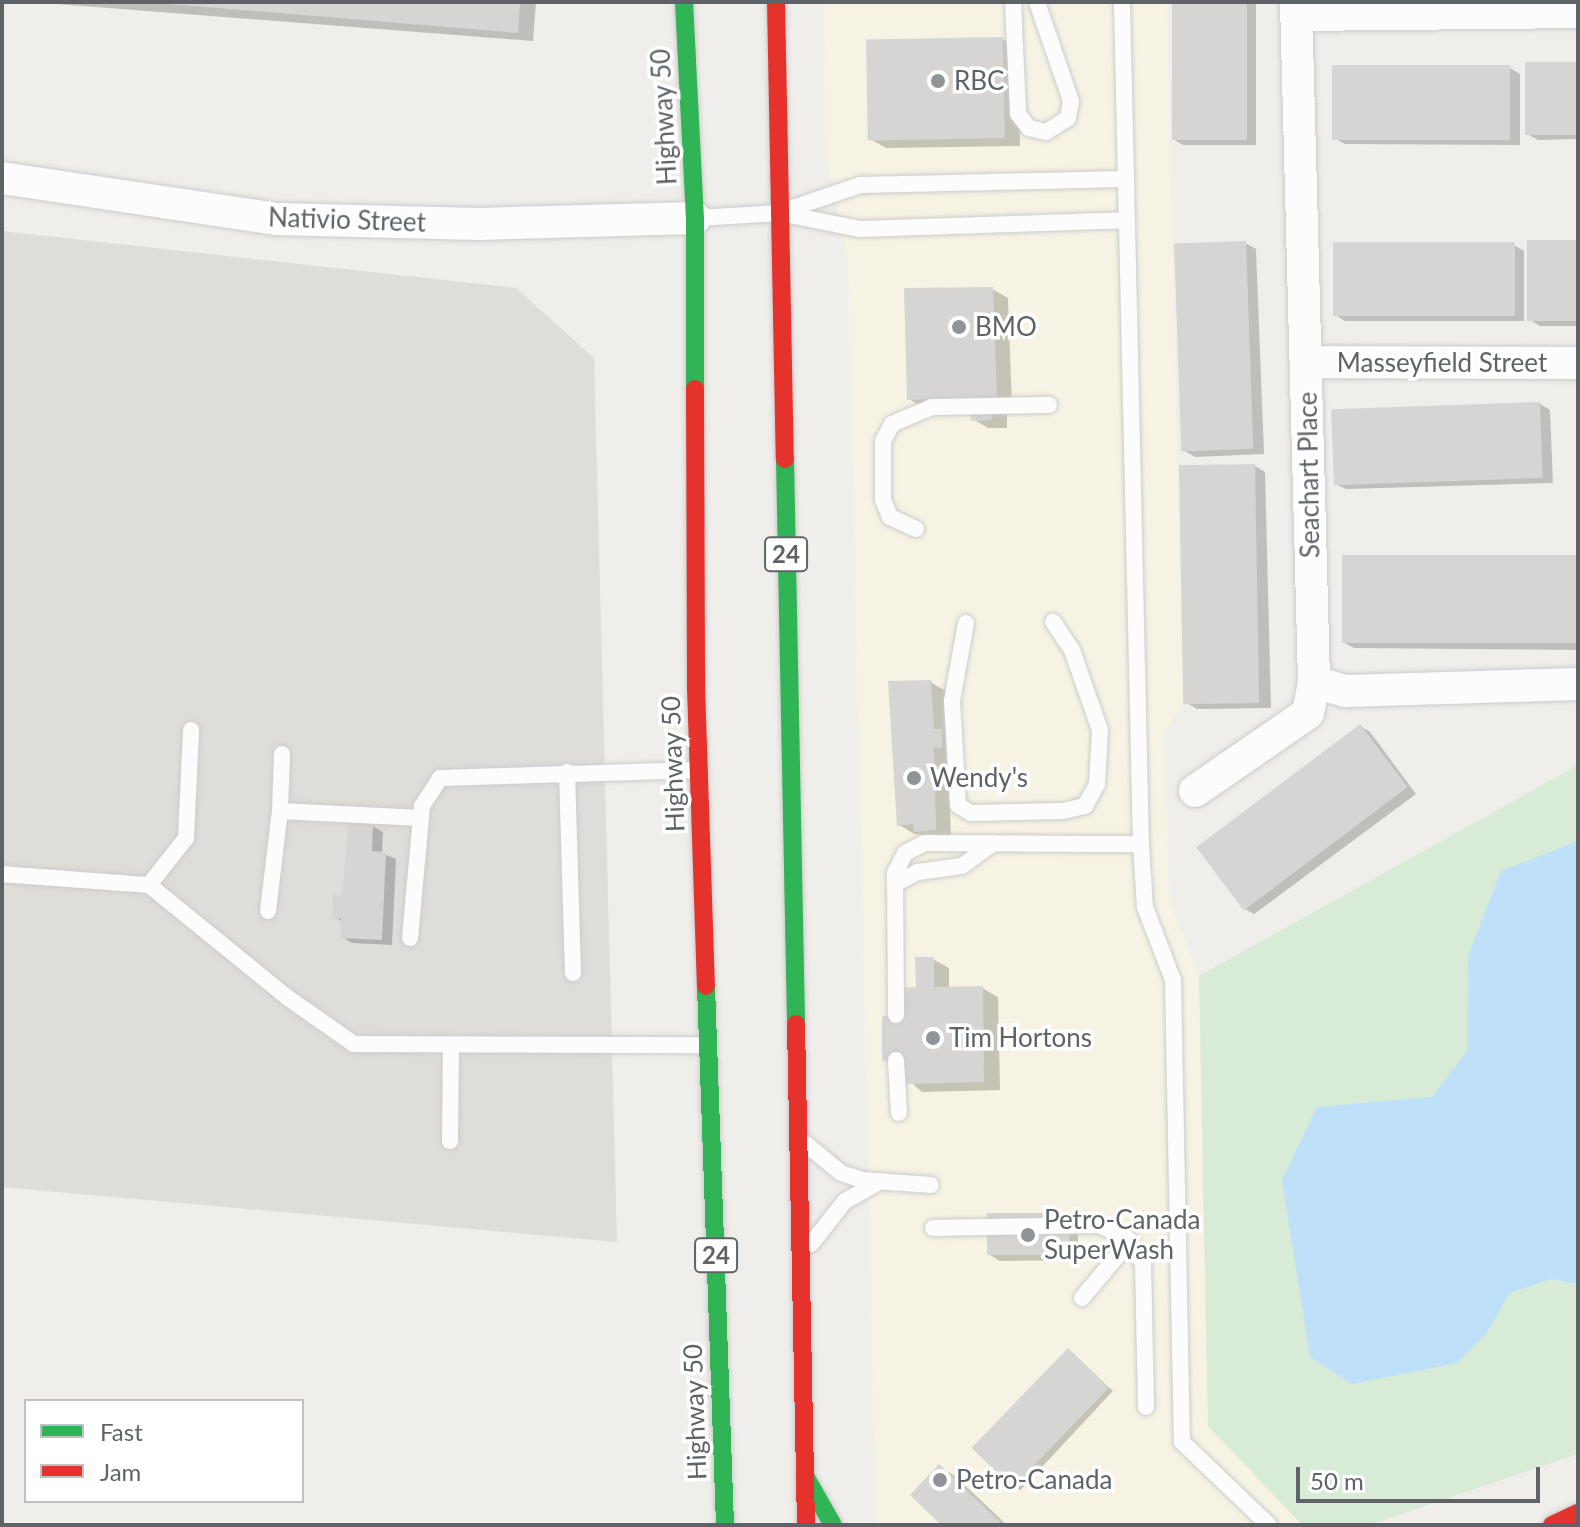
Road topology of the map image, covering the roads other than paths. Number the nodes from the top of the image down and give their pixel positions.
1 (684, 2) edge
2 (776, 2) edge
3 (1013, 2) edge
4 (1037, 2) edge
5 (1122, 2) edge
6 (1296, 9) edge
7 (1578, 12) edge
8 (2, 178) edge
9 (1125, 179) junction
10 (780, 213) junction
11 (695, 218) junction
12 (1126, 220) junction
13 (1306, 362) junction
14 (1578, 363) edge
15 (1049, 405) dead end
16 (916, 529) dead end
17 (1053, 622) dead end
18 (966, 623) dead end
19 (1314, 682) junction
20 (1578, 684) edge
21 (191, 730) dead end
22 (282, 754) dead end
23 (699, 770) junction
24 (567, 772) junction
25 (1195, 791) dead end
26 (280, 811) junction
27 (421, 818) junction
28 (994, 843) junction
29 (1141, 844) junction
30 (2, 874) edge
31 (895, 884) junction
32 (149, 885) junction
33 (268, 911) dead end
34 (410, 938) dead end
35 (573, 973) dead end
36 (896, 1015) dead end
37 (451, 1045) junction
38 (709, 1045) junction
39 (896, 1060) dead end
40 (899, 1113) dead end
41 (797, 1134) junction
42 (450, 1141) dead end
43 (876, 1184) junction
44 (931, 1185) dead end
45 (933, 1228) dead end
46 (1130, 1241) junction
47 (800, 1269) junction
48 (1082, 1298) dead end
49 (1146, 1407) dead end
50 (805, 1476) junction
51 (1578, 1513) edge
52 (725, 1525) edge
53 (806, 1525) edge
54 (833, 1525) edge
55 (1269, 1525) edge
56 (1552, 1525) edge

1 - 11 main road, Highway 50 / 24
2 - 10 main road, 24
3 - 4 lane
5 - 9 lane
6 - 7 street
6 - 13 street, Seachart Place
8 - 11 street, Nativio Street
9 - 10 lane
9 - 12 lane
10 - 11 lane
10 - 12 lane
10 - 41 main road, 24
11 - 23 main road, Highway 50 / 24
12 - 29 lane
13 - 14 street, Masseyfield Street
13 - 19 street, Seachart Place
15 - 16 lane
17 - 18 lane
19 - 20 street
19 - 25 street
21 - 32 lane
22 - 26 lane
23 - 24 lane
23 - 38 main road, Highway 50 / 24
24 - 27 lane
24 - 35 lane
26 - 27 lane
26 - 33 lane
27 - 34 lane
28 - 29 lane
28 - 31 lane
28 - 31 lane
29 - 55 lane
30 - 32 lane
31 - 36 lane
32 - 37 lane
37 - 38 lane
37 - 42 lane
38 - 52 main road, Highway 50 / 24
39 - 40 lane
41 - 43 lane
41 - 47 main road, 24
43 - 44 lane
43 - 47 lane
45 - 46 lane
46 - 48 lane
46 - 49 lane
47 - 50 main road, 24
50 - 53 main road, 24
50 - 54 main road
51 - 56 main road

